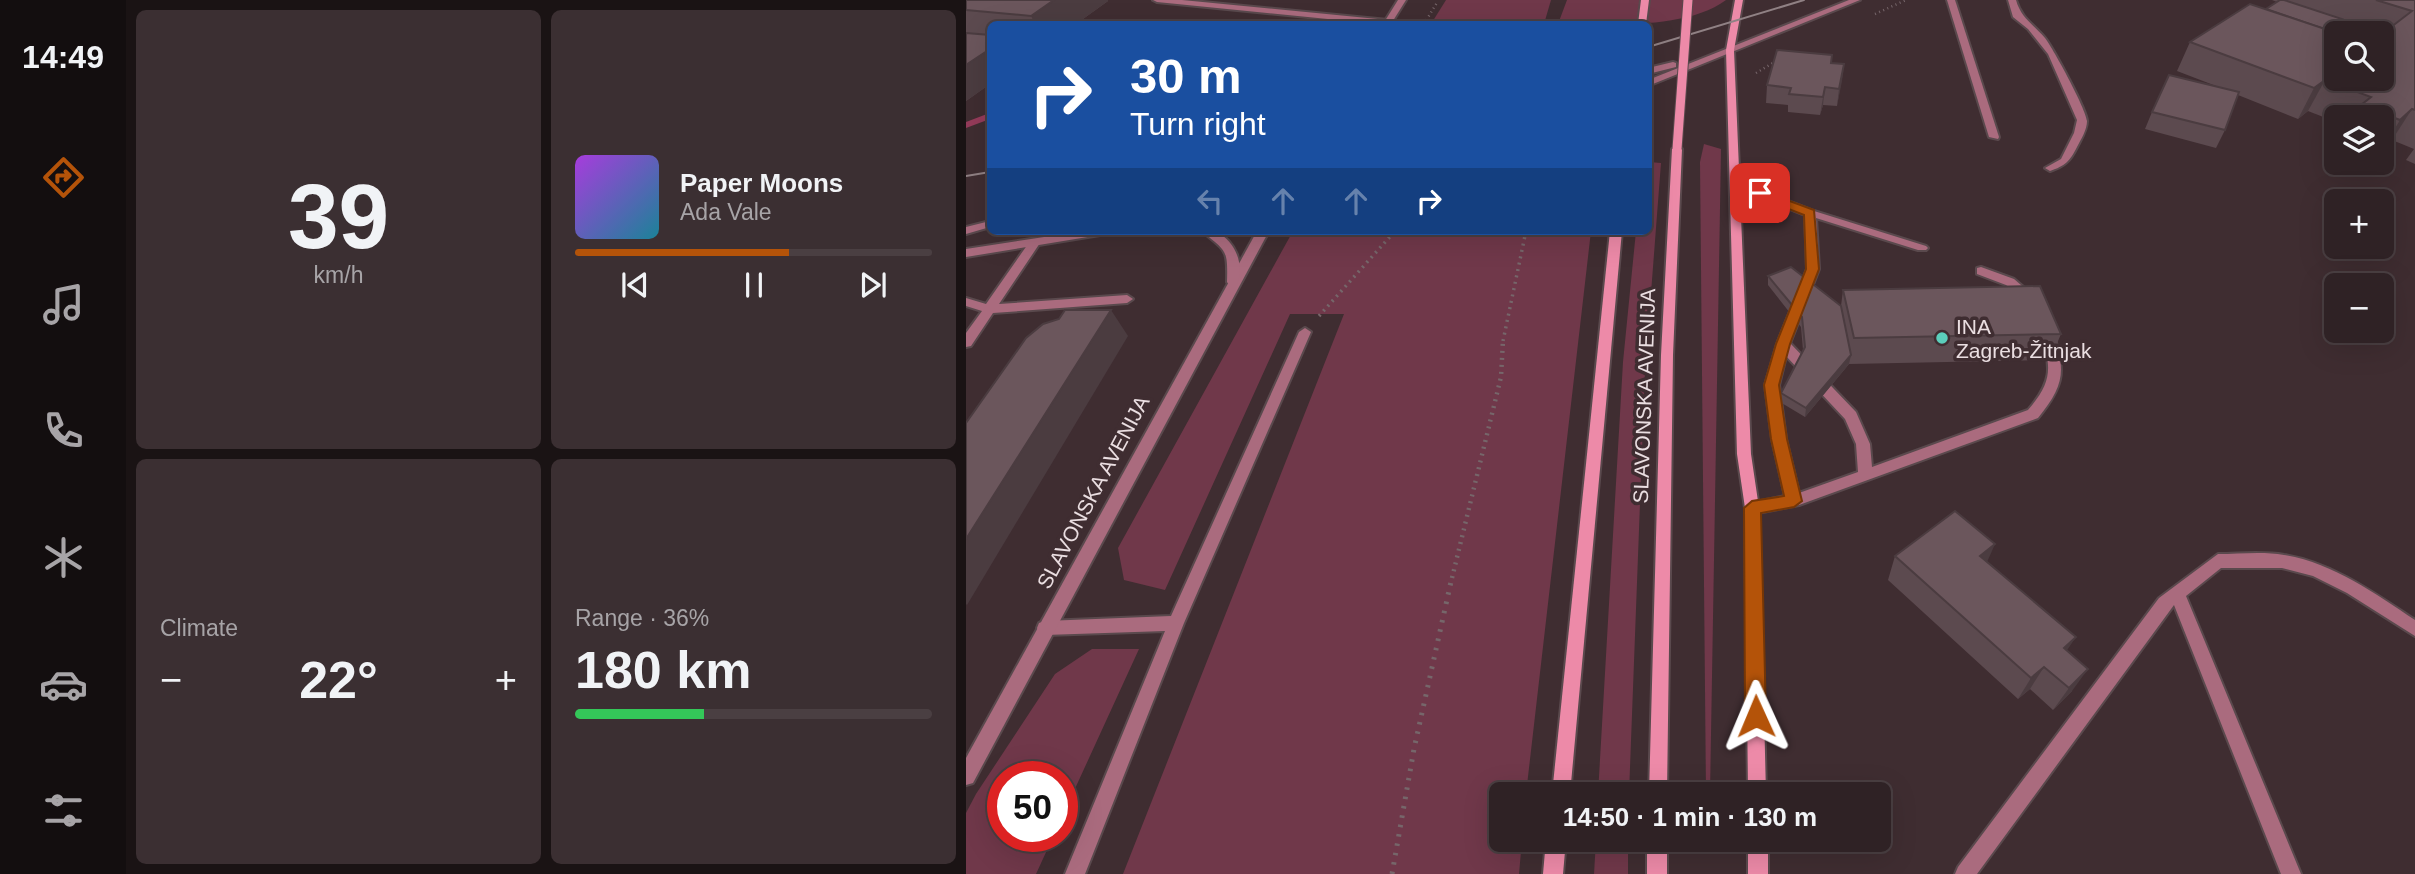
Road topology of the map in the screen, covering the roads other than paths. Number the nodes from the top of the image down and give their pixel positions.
1 (1157, 0) edge
2 (1402, 0) edge
3 (1645, 0) edge
4 (1688, 0) edge
5 (1739, 0) edge
6 (1856, 0) edge
7 (1951, 0) edge
8 (2012, 0) edge
9 (1359, 21) edge
10 (1390, 21) edge
11 (1642, 21) edge
12 (1730, 50) junction
13 (1712, 57) junction
14 (1652, 70) edge
15 (1652, 81) edge
16 (1994, 137) dead end
17 (2050, 168) dead end
18 (1736, 184) junction
19 (1810, 213) junction
20 (987, 225) edge
21 (966, 231) edge
22 (1040, 235) edge
23 (1083, 235) edge
24 (1216, 235) edge
25 (1261, 235) edge
26 (1616, 235) edge
27 (1034, 243) junction
28 (1922, 248) dead end
29 (966, 253) edge
30 (1981, 271) dead end
31 (1233, 282) junction
32 (1127, 299) dead end
33 (966, 302) edge
34 (990, 309) junction
35 (1305, 332) road end
36 (966, 343) edge
37 (1783, 344) junction
38 (1865, 475) junction
39 (1794, 501) junction
40 (1752, 508) junction
41 (2177, 593) junction
42 (1176, 623) junction
43 (1045, 628) junction
44 (2415, 629) edge
45 (966, 776) edge
46 (1561, 782) edge
47 (1658, 782) edge
48 (1757, 782) edge
49 (1555, 852) edge
50 (1657, 852) edge
51 (1758, 852) edge
52 (1075, 874) edge
53 (1553, 874) edge
54 (1657, 874) edge
55 (1758, 874) edge
56 (1965, 874) edge
57 (2291, 874) edge

1 - 9 street
2 - 10 street
3 - 11 main road
4 - 47 main road, SLAVONSKA AVENIJA, bridge
5 - 12 main road
6 - 12 street
7 - 16 street
8 - 17 street
12 - 13 street
12 - 18 main road
13 - 14 street
13 - 15 street
18 - 19 street
18 - 40 main road
19 - 28 street
19 - 37 street
20 - 21 street
22 - 27 street
23 - 27 street
24 - 31 street
25 - 31 street, SLAVONSKA AVENIJA
26 - 46 main road, SLAVONSKA AVENIJA
27 - 29 street
27 - 34 street
30 - 38 street
31 - 43 street, SLAVONSKA AVENIJA
32 - 34 street
33 - 34 street
34 - 36 street
35 - 42 street
37 - 38 street
37 - 39 street
38 - 39 street
39 - 40 street
40 - 48 main road
41 - 44 street
41 - 56 street
41 - 57 street
42 - 43 street
42 - 52 street
43 - 45 street, SLAVONSKA AVENIJA
49 - 53 main road
50 - 54 main road
51 - 55 main road

